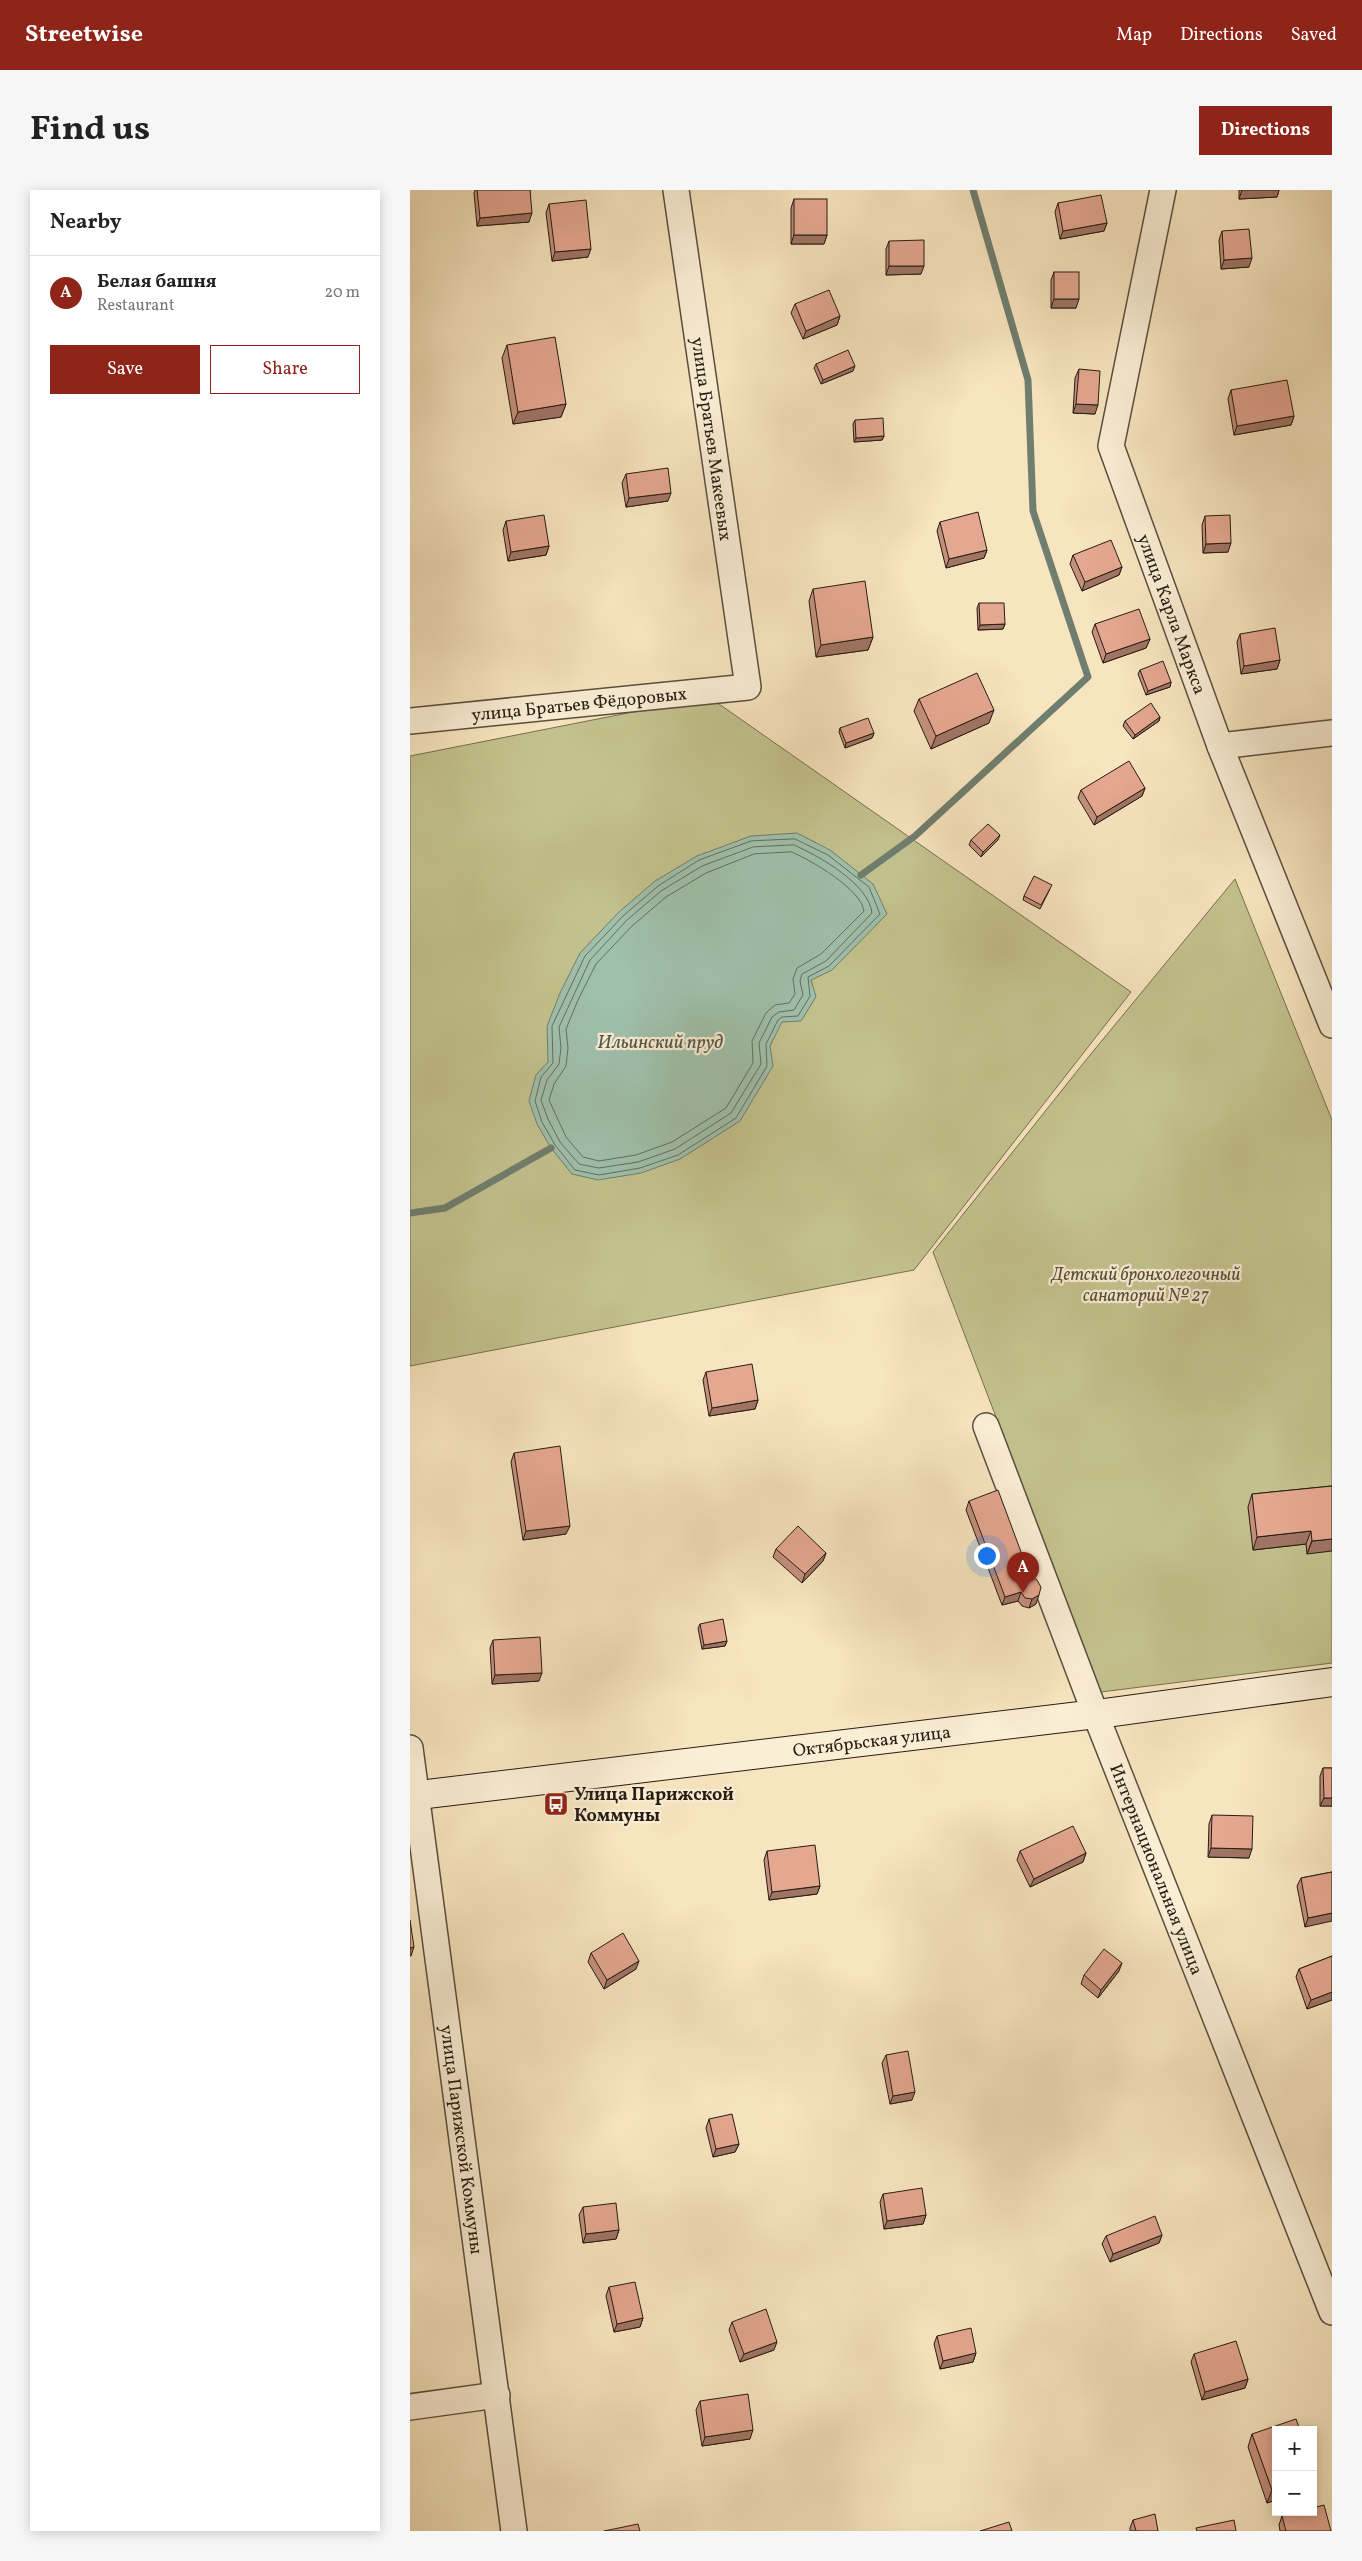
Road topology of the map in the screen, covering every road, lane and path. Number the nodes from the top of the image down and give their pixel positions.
1 (676, 190) edge
2 (1163, 190) edge
3 (748, 687) joint
4 (410, 721) edge
5 (1332, 733) edge
6 (1220, 746) junction
7 (1332, 1025) edge
8 (986, 1426) dead end
9 (1332, 1682) edge
10 (1095, 1713) junction
11 (410, 1748) edge
12 (413, 1795) edge
13 (1332, 2312) edge
14 (497, 2395) junction
15 (410, 2407) edge
16 (514, 2531) edge

1 - 3 street, улица Братьев Макеевых
2 - 6 street, улица Карла Маркса
3 - 4 street, улица Братьев Фёдоровых
5 - 6 street
6 - 7 street, улица Карла Маркса
8 - 10 street, Интернациональная улица
9 - 10 main road, Октябрьская улица
10 - 12 main road, Октябрьская улица
10 - 13 street, Интернациональная улица
11 - 12 street, улица Парижской Коммуны
12 - 14 street, улица Парижской Коммуны
14 - 15 street
14 - 16 street, улица Парижской Коммуны

